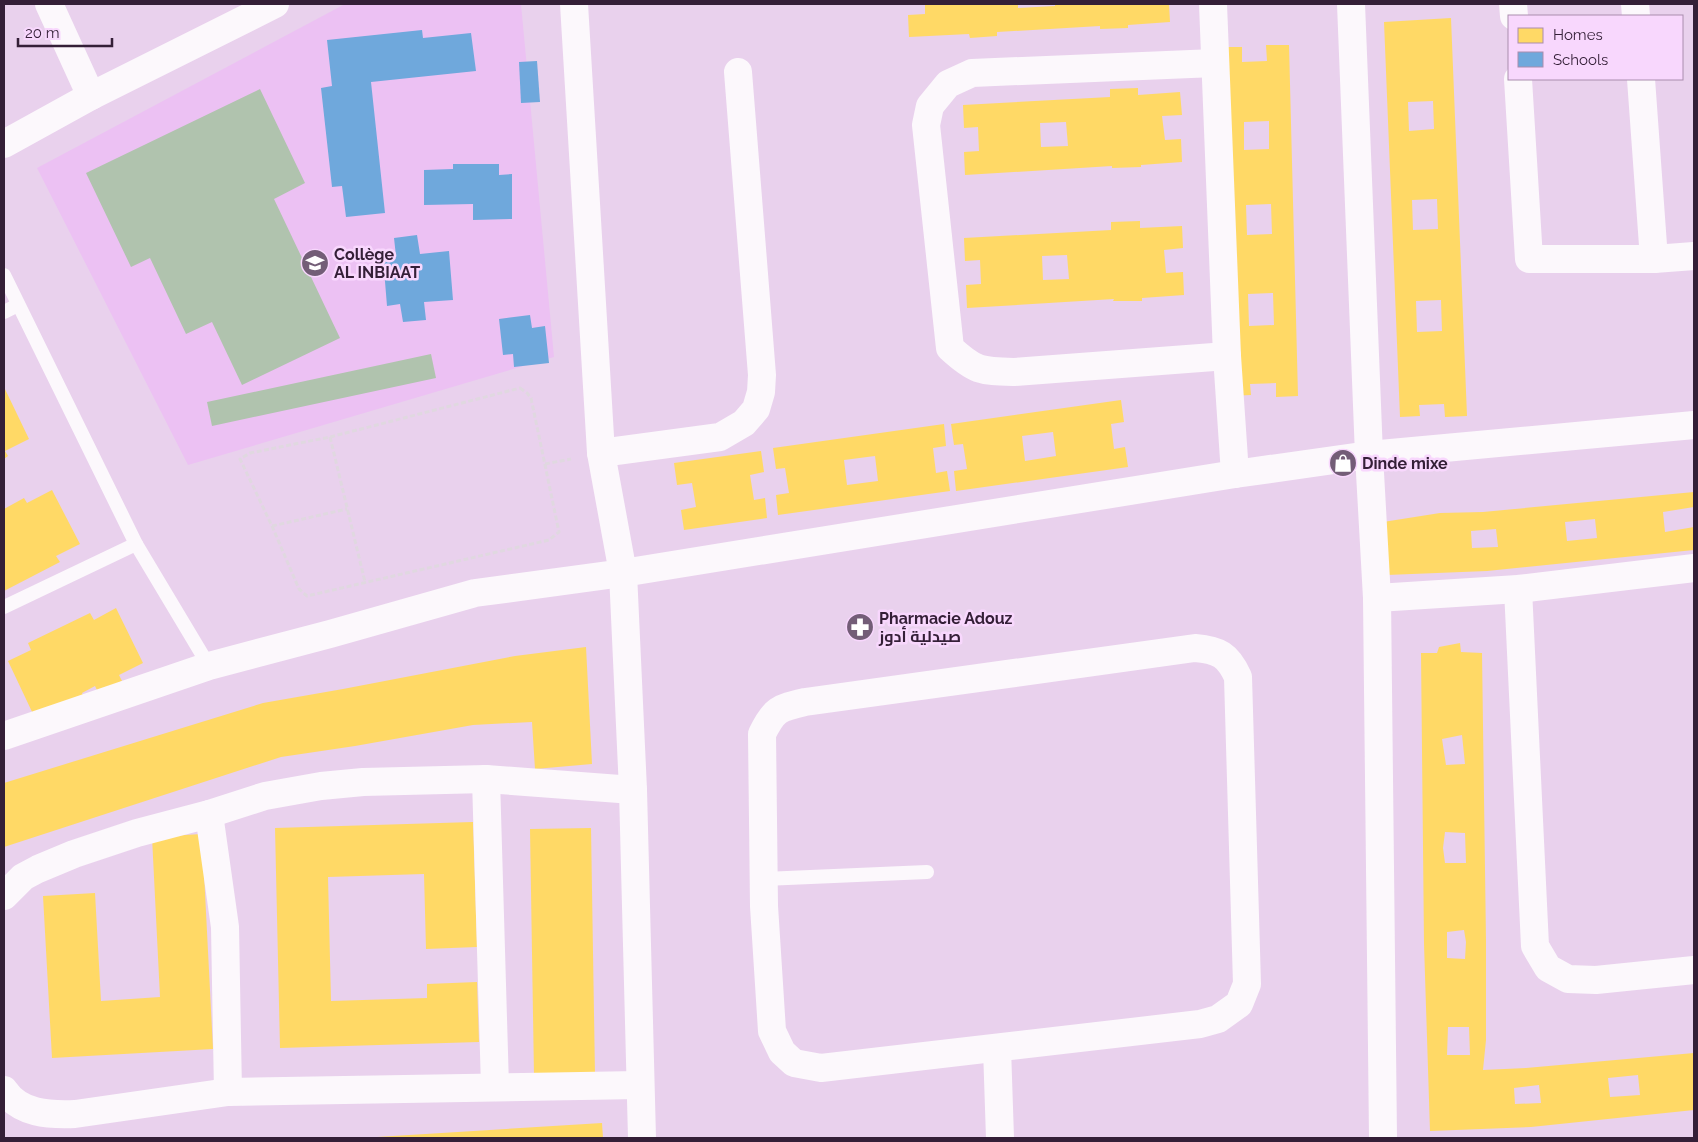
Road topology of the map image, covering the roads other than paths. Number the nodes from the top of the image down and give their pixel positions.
1 (48, 4) edge
2 (275, 4) edge
3 (574, 4) edge
4 (1213, 4) edge
5 (1351, 4) edge
6 (1215, 63) junction
7 (738, 72) dead end
8 (1518, 80) edge
9 (1641, 80) edge
10 (91, 96) junction
11 (4, 144) edge
12 (1694, 256) edge
13 (1654, 259) junction
14 (4, 275) edge
15 (18, 305) junction
16 (4, 312) edge
17 (1227, 356) junction
18 (1694, 425) edge
19 (600, 453) junction
20 (1369, 456) junction
21 (1235, 474) junction
22 (136, 544) junction
23 (1694, 568) edge
24 (623, 573) junction
25 (1518, 589) junction
26 (1377, 598) junction
27 (4, 607) edge
28 (209, 666) junction
29 (4, 736) edge
30 (486, 779) junction
31 (634, 790) junction
32 (209, 814) junction
33 (927, 872) dead end
34 (764, 879) junction
35 (4, 896) edge
36 (1694, 970) edge
37 (997, 1048) junction
38 (640, 1085) junction
39 (495, 1087) junction
40 (4, 1090) edge
41 (228, 1092) junction
42 (642, 1138) edge
43 (1000, 1138) edge
44 (1383, 1138) edge

1 - 10 street
2 - 10 street
3 - 19 street
4 - 6 street
5 - 20 street
6 - 17 street
6 - 17 street
7 - 19 street
8 - 13 street
9 - 13 street
10 - 11 street
12 - 13 street
14 - 15 lane
15 - 16 lane
15 - 22 lane
17 - 21 street
18 - 20 street
19 - 24 street
20 - 21 street
20 - 26 street
21 - 24 street
22 - 27 lane
22 - 28 lane
23 - 25 street
24 - 28 street
24 - 31 street
25 - 26 street
25 - 36 street
26 - 44 street
28 - 29 street
30 - 31 street
30 - 32 street
30 - 39 street
31 - 38 street
32 - 35 street
32 - 41 street
33 - 34 lane
34 - 37 street
34 - 37 street
37 - 43 street
38 - 39 street
38 - 42 street
39 - 41 street
40 - 41 street

